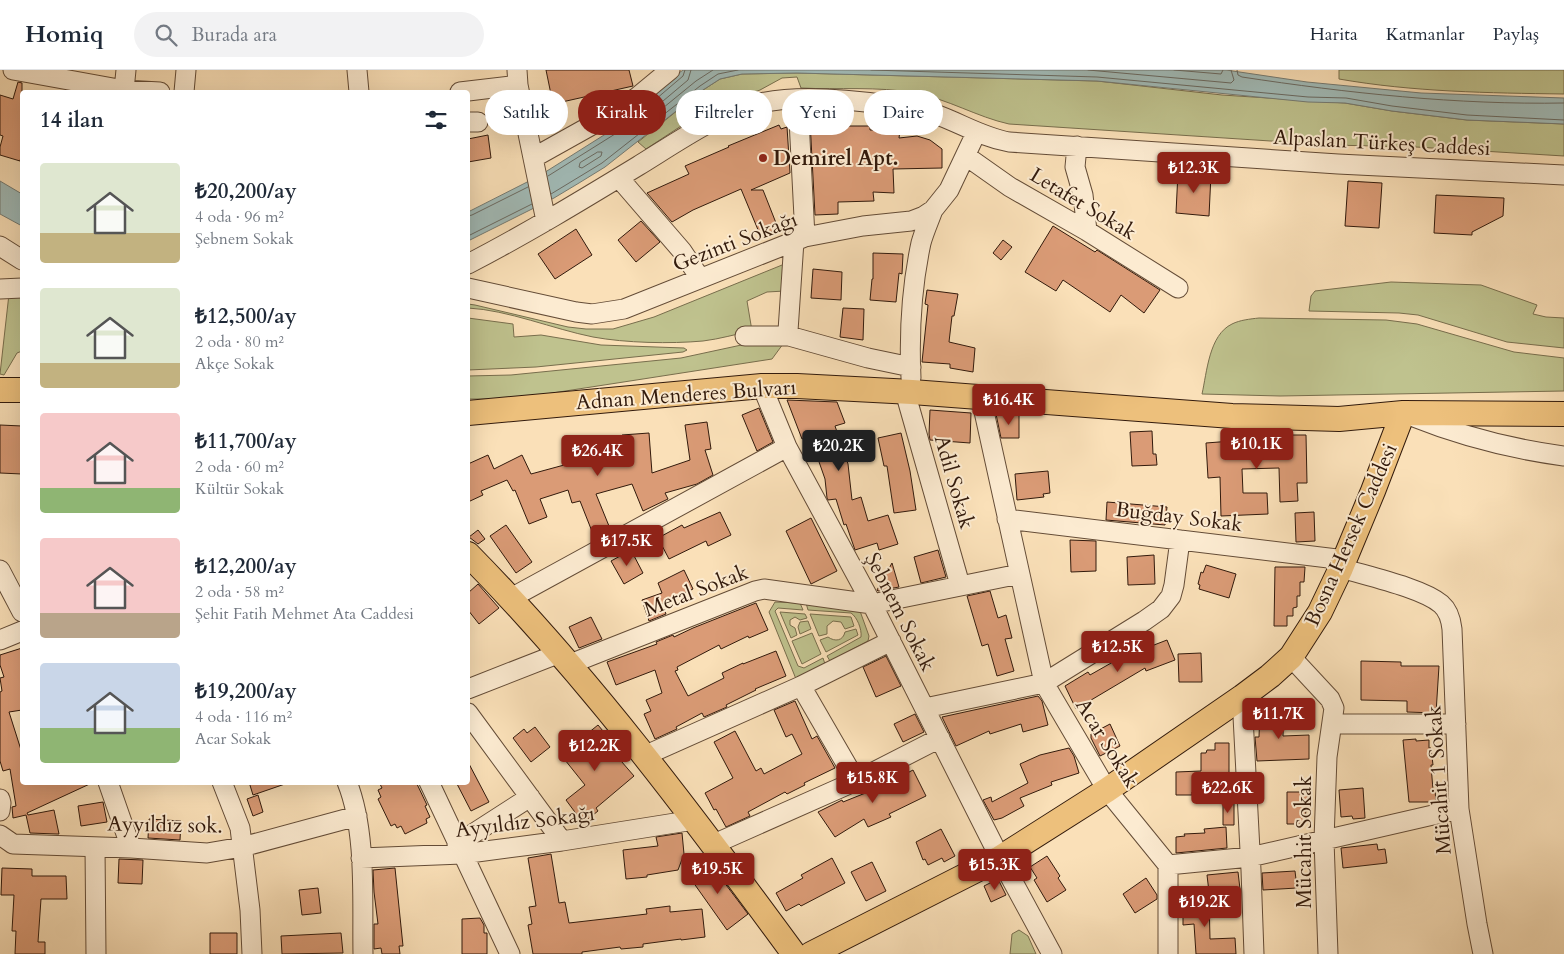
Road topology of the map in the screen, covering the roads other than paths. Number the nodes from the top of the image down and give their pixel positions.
1 (13, 70) edge
2 (126, 70) edge
3 (186, 70) edge
4 (357, 70) edge
5 (670, 70) edge
6 (517, 77) edge
7 (124, 90) joint
8 (184, 90) edge
9 (359, 90) edge
10 (468, 90) edge
11 (782, 101) edge
12 (854, 102) edge
13 (976, 133) junction
14 (799, 135) edge
15 (1077, 146) junction
16 (966, 156) junction
17 (534, 166) junction
18 (1564, 175) edge
19 (619, 178) junction
20 (933, 210) junction
21 (544, 214) junction
22 (1087, 231) junction
23 (800, 239) junction
24 (0, 246) edge
25 (20, 259) edge
26 (470, 263) edge
27 (700, 278) junction
28 (20, 288) edge
29 (470, 288) edge
30 (1178, 288) dead end
31 (0, 289) edge
32 (745, 336) dead end
33 (789, 336) junction
34 (911, 367) junction
35 (762, 386) junction
36 (0, 390) edge
37 (20, 390) edge
38 (908, 392) junction
39 (981, 398) junction
40 (470, 413) edge
41 (1403, 413) junction
42 (1564, 414) edge
43 (787, 447) junction
44 (1564, 456) edge
45 (1007, 519) junction
46 (1180, 540) junction
47 (470, 556) edge
48 (1343, 564) junction
49 (0, 570) edge
50 (1019, 574) junction
51 (960, 585) junction
52 (511, 598) junction
53 (872, 604) junction
54 (1442, 604) joint
55 (20, 608) edge
56 (20, 632) edge
57 (0, 640) edge
58 (890, 641) junction
59 (1291, 657) junction
60 (565, 658) junction
61 (1044, 683) junction
62 (801, 686) junction
63 (470, 688) edge
64 (1242, 697) junction
65 (925, 708) junction
66 (470, 716) edge
67 (1332, 724) junction
68 (1456, 724) junction
69 (940, 738) junction
70 (644, 756) junction
71 (856, 781) junction
72 (109, 785) edge
73 (223, 785) edge
74 (348, 785) edge
75 (430, 785) edge
76 (1107, 790) junction
77 (530, 797) junction
78 (0, 799) edge
79 (1460, 809) junction
80 (0, 811) edge
81 (357, 816) junction
82 (694, 820) junction
83 (0, 835) edge
84 (1324, 840) junction
85 (562, 841) junction
86 (714, 844) junction
87 (96, 847) junction
88 (242, 847) junction
89 (131, 848) junction
90 (459, 849) junction
91 (1250, 857) junction
92 (361, 858) junction
93 (1000, 858) junction
94 (1168, 865) junction
95 (96, 954) edge
96 (252, 954) edge
97 (362, 954) edge
98 (510, 954) edge
99 (794, 954) edge
100 (810, 954) edge
101 (1052, 954) edge
102 (1168, 954) edge
103 (1254, 954) edge
104 (1328, 954) edge
105 (1483, 954) edge

1 - 7 street
2 - 7 street
3 - 8 street
4 - 9 street
5 - 17 street
6 - 10 street
6 - 17 street
11 - 19 street, Alpaslan Türkeş Caddesi
12 - 13 street, Alpaslan Türkeş Caddesi
13 - 15 street, Alpaslan Türkeş Caddesi
13 - 16 street, Gezinti Sokağı
14 - 23 street
15 - 18 street, Alpaslan Türkeş Caddesi
15 - 22 street
16 - 20 street, Gezinti Sokağı
16 - 22 street, Letafet Sokak
17 - 21 street
19 - 21 street, Alpaslan Türkeş Caddesi
19 - 27 street
20 - 23 street, Gezinti Sokağı
20 - 34 street, Adil Sokak
21 - 26 street, Alpaslan Türkeş Caddesi
22 - 30 street, Letafet Sokak
23 - 27 street, Gezinti Sokağı
23 - 33 street
24 - 25 street
27 - 29 street, Gezinti Sokağı
28 - 31 street
32 - 33 street
33 - 34 street
34 - 38 street, Adil Sokak
35 - 38 main road, Adnan Menderes Bulvarı
35 - 40 main road, Adnan Menderes Bulvarı
35 - 43 street, Şebnem Sokak
36 - 37 main road
38 - 39 main road, Adnan Menderes Bulvarı
38 - 51 street, Adil Sokak
39 - 41 main road, Adnan Menderes Bulvarı
39 - 45 street, Acar Sokak
41 - 42 main road, Adnan Menderes Bulvarı
41 - 44 street
41 - 48 main road, Bosna Hersek Caddesi
43 - 52 street
43 - 53 street, Şebnem Sokak
45 - 46 street, Buğday Sokak
45 - 50 street, Acar Sokak
46 - 48 street, Buğday Sokak
46 - 61 street
47 - 52 main road
48 - 54 street, Buğday Sokak
48 - 59 main road, Bosna Hersek Caddesi
49 - 55 street
50 - 51 street, Metal Sokak
50 - 61 street, Acar Sokak
51 - 53 street, Metal Sokak
52 - 60 main road
53 - 58 street, Şebnem Sokak
53 - 60 street, Metal Sokak
54 - 68 street, Mücahit 1 Sokak
56 - 57 street
58 - 62 street
58 - 65 street, Şebnem Sokak
59 - 64 main road, Bosna Hersek Caddesi
59 - 67 street, Mücahit Sokak
60 - 63 street, Metal Sokak
60 - 70 main road
61 - 65 street
61 - 76 street, Acar Sokak
62 - 70 street
62 - 71 street
64 - 76 main road, Bosna Hersek Caddesi
64 - 91 street
65 - 69 street, Şebnem Sokak
66 - 77 street
67 - 68 street
67 - 84 street, Mücahit Sokak
68 - 79 street, Mücahit 1 Sokak
69 - 71 street
69 - 93 street, Şebnem Sokak
70 - 82 main road
71 - 86 street
72 - 89 street
73 - 88 street
74 - 81 street
75 - 90 street
76 - 93 main road, Bosna Hersek Caddesi
76 - 94 street, Acar Sokak
77 - 85 street
77 - 90 street
78 - 80 street
79 - 84 street
79 - 105 street, Mücahit 1 Sokak
81 - 88 street, Ayyıldız sok.
81 - 92 street
82 - 85 street, Ayyıldız Sokağı
82 - 86 main road
83 - 87 street, Ayyıldız sok.
84 - 91 street
84 - 104 street, Mücahit Sokak
85 - 90 street, Ayyıldız Sokağı
86 - 99 main road
87 - 89 street, Ayyıldız sok.
87 - 95 street
88 - 89 street, Ayyıldız sok.
88 - 96 street
90 - 92 street, Ayyıldız Sokağı
90 - 98 street
91 - 94 street
91 - 103 street
92 - 97 street
93 - 100 main road, Bosna Hersek Caddesi
93 - 101 street, Şebnem Sokak
94 - 102 street

